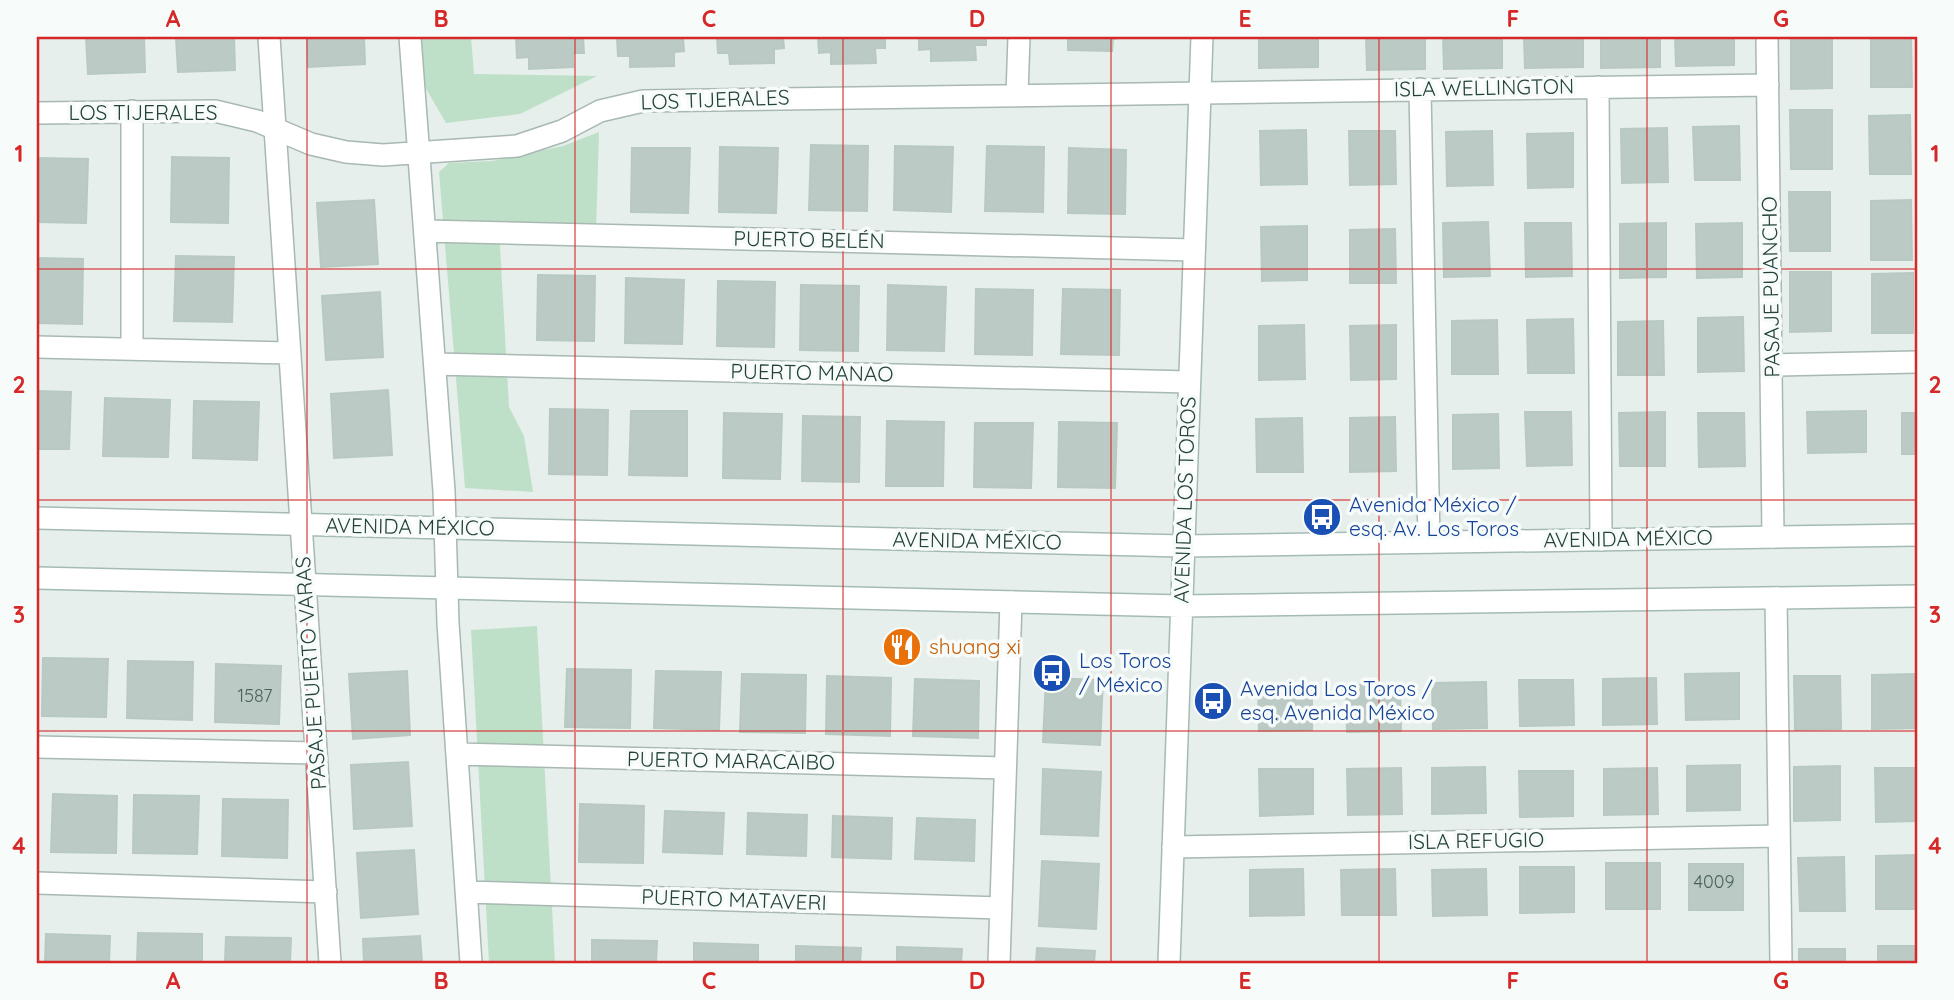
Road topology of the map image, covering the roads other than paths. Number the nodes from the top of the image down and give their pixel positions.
1 (269, 37) edge
2 (410, 37) edge
3 (1019, 37) edge
4 (1202, 37) edge
5 (1767, 37) edge
6 (1768, 85) junction
7 (1598, 87) junction
8 (1420, 89) junction
9 (1200, 92) junction
10 (1017, 95) junction
11 (132, 111) junction
12 (37, 113) edge
13 (276, 131) junction
14 (419, 153) junction
15 (425, 231) junction
16 (1194, 250) junction
17 (37, 347) edge
18 (132, 349) junction
19 (290, 353) junction
20 (1917, 362) edge
21 (435, 364) junction
22 (1772, 365) junction
23 (1189, 382) junction
24 (37, 518) edge
25 (301, 524) junction
26 (445, 528) junction
27 (1917, 535) edge
28 (1773, 537) junction
29 (1601, 540) junction
30 (1429, 542) junction
31 (1183, 546) junction
32 (37, 579) edge
33 (306, 585) junction
34 (447, 588) junction
35 (1917, 596) edge
36 (1776, 598) junction
37 (1011, 602) junction
38 (1181, 607) junction
39 (37, 747) edge
40 (316, 753) junction
41 (457, 754) junction
42 (1005, 768) junction
43 (1779, 836) junction
44 (1172, 847) junction
45 (37, 883) edge
46 (326, 892) junction
47 (466, 892) junction
48 (1001, 908) junction
49 (330, 963) edge
50 (471, 963) edge
51 (999, 963) edge
52 (1169, 963) edge
53 (1781, 963) edge

1 - 13 street, PASAJE PUERTO VARAS
2 - 14 street
3 - 10 street
4 - 9 street, AVENIDA LOS TOROS
5 - 6 street, PASAJE PUANCHO
6 - 7 street, ISLA WELLINGTON
6 - 22 street, PASAJE PUANCHO
7 - 8 street, ISLA WELLINGTON
7 - 29 street
8 - 9 street, ISLA WELLINGTON
8 - 30 street
9 - 10 street, LOS TIJERALES
9 - 16 street, AVENIDA LOS TOROS
10 - 14 street, LOS TIJERALES
11 - 12 street, LOS TIJERALES
11 - 13 street, LOS TIJERALES
11 - 18 street
13 - 14 street, LOS TIJERALES
13 - 19 street, PASAJE PUERTO VARAS
14 - 15 street
15 - 16 street, PUERTO BELÉN
15 - 21 street
16 - 23 street, AVENIDA LOS TOROS
17 - 18 street
18 - 19 street
19 - 25 street, PASAJE PUERTO VARAS
20 - 22 street
21 - 23 street, PUERTO MANAO
21 - 26 street
22 - 28 street, PASAJE PUANCHO
23 - 31 street, AVENIDA LOS TOROS
24 - 25 street, AVENIDA MÉXICO
25 - 26 street, AVENIDA MÉXICO
25 - 33 street, PASAJE PUERTO VARAS
26 - 31 street, AVENIDA MÉXICO
26 - 34 street
27 - 28 street, AVENIDA MÉXICO
28 - 29 street, AVENIDA MÉXICO
29 - 30 street, AVENIDA MÉXICO
30 - 31 street, AVENIDA MÉXICO
31 - 38 street, AVENIDA LOS TOROS
32 - 33 street
33 - 34 street
33 - 40 street, PASAJE PUERTO VARAS
34 - 37 street
34 - 41 street
35 - 36 street
36 - 38 street
36 - 43 street
37 - 38 street
37 - 42 street
38 - 44 street, AVENIDA LOS TOROS
39 - 40 street
40 - 46 street, PASAJE PUERTO VARAS
41 - 42 street, PUERTO MARACAIBO
41 - 47 street
42 - 48 street
43 - 44 street, ISLA REFUGIO
43 - 53 street
44 - 52 street, AVENIDA LOS TOROS
45 - 46 street
46 - 49 street, PASAJE PUERTO VARAS
47 - 48 street, PUERTO MATAVERI
47 - 50 street
48 - 51 street

